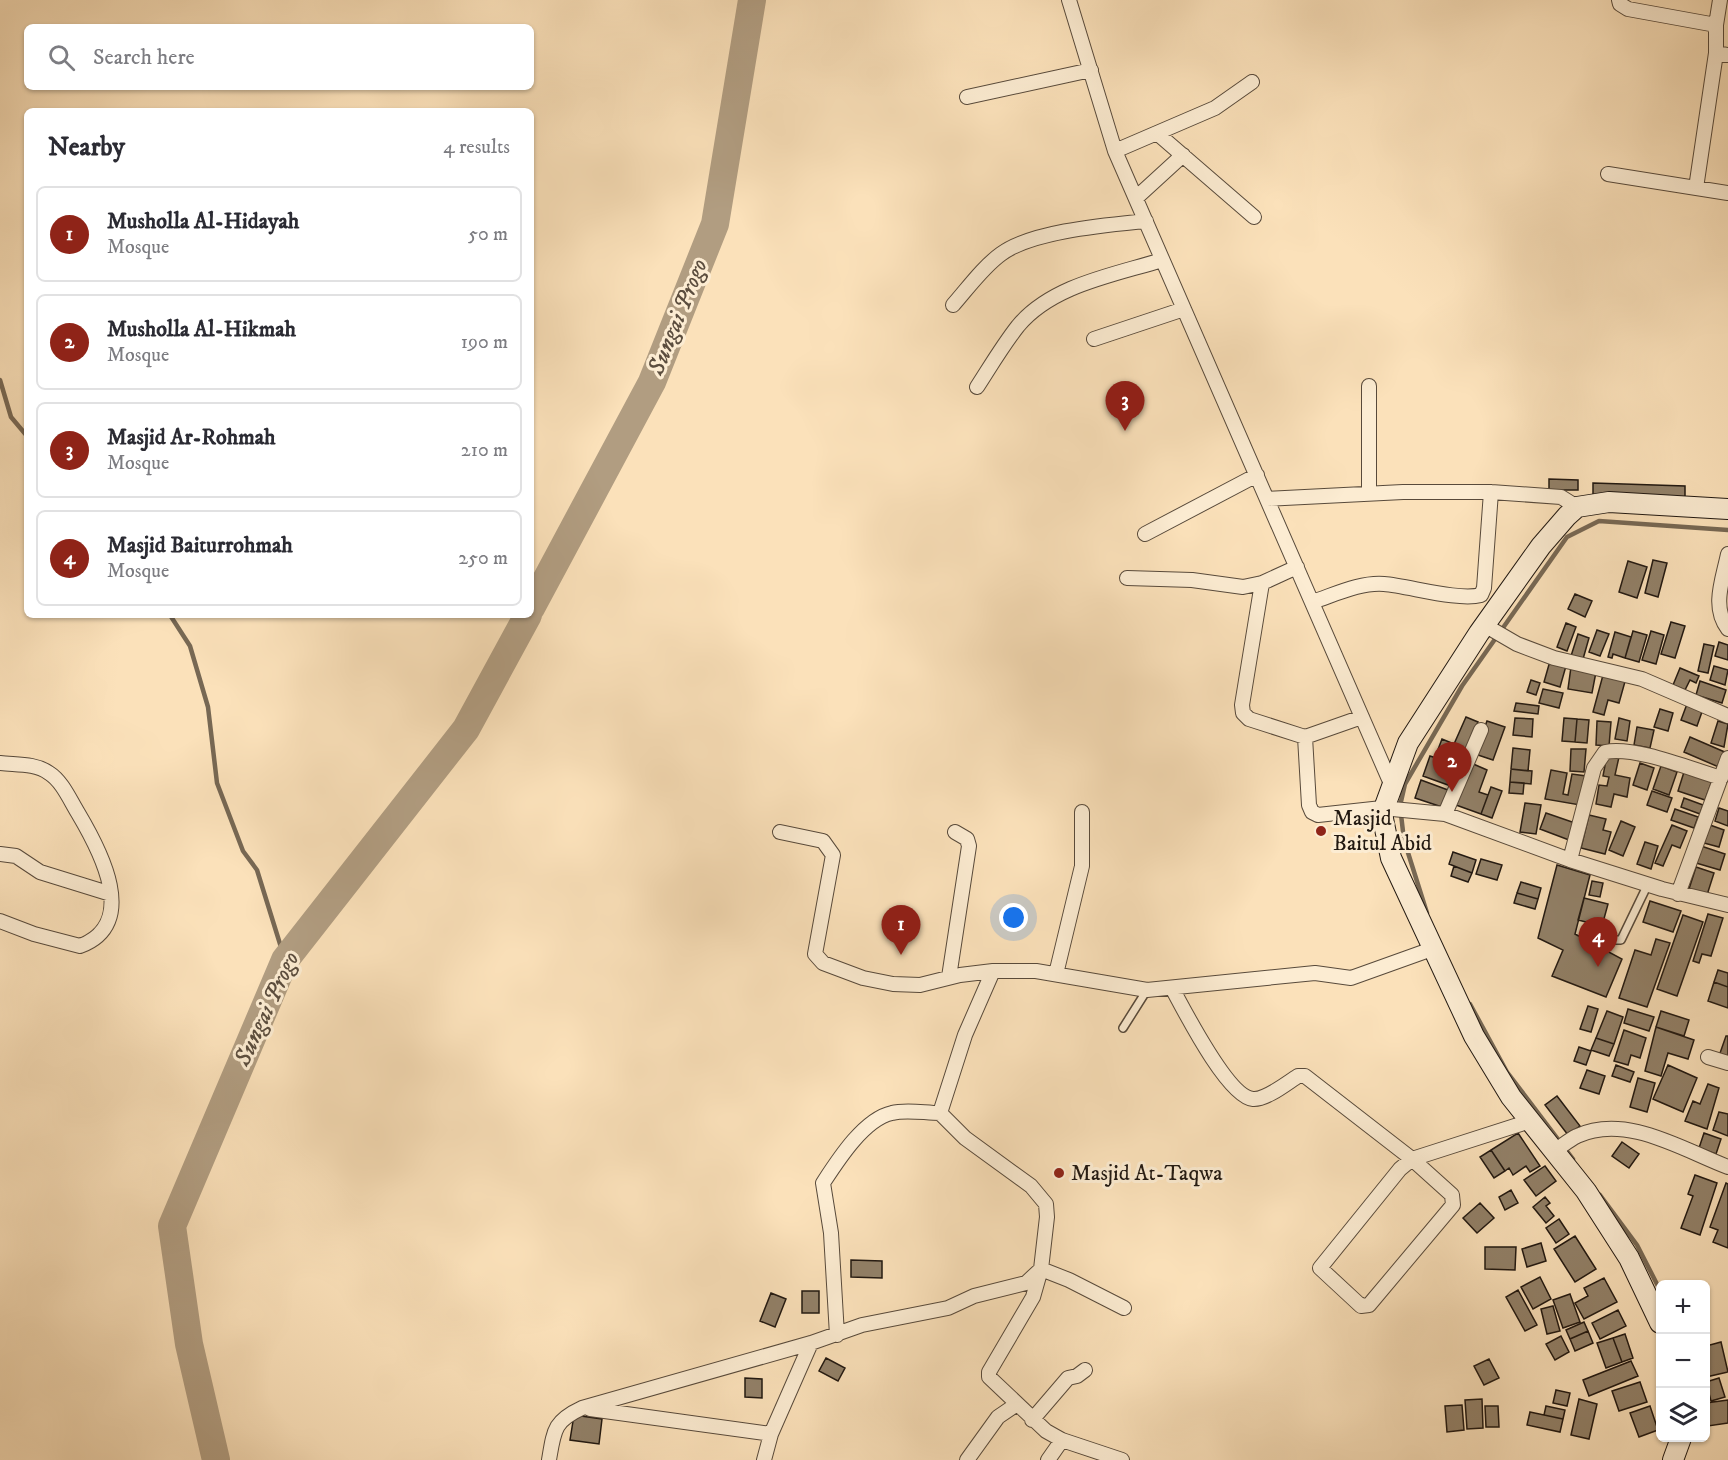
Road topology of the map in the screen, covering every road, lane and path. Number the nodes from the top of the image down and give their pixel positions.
1 (1069, 0) edge
2 (1619, 0) edge
3 (1720, 0) edge
4 (1716, 25) junction
5 (1722, 54) edge
6 (1091, 70) junction
7 (1252, 82) dead end
8 (968, 97) dead end
9 (1158, 134) junction
10 (1115, 151) junction
11 (1183, 155) junction
12 (1608, 174) dead end
13 (1696, 189) junction
14 (1728, 193) edge
15 (1136, 198) junction
16 (1254, 217) dead end
17 (1146, 221) junction
18 (1162, 260) junction
19 (953, 304) dead end
20 (1184, 309) junction
21 (1094, 339) dead end
22 (1369, 386) dead end
23 (976, 387) dead end
24 (1257, 475) junction
25 (1491, 492) junction
26 (1369, 494) junction
27 (1267, 499) junction
28 (1577, 507) junction
29 (1728, 509) edge
30 (1145, 534) dead end
31 (1728, 554) edge
32 (1297, 567) junction
33 (1127, 578) dead end
34 (1262, 583) junction
35 (1312, 602) junction
36 (1490, 628) junction
37 (1728, 629) edge
38 (1727, 711) edge
39 (1362, 717) junction
40 (1481, 730) dead end
41 (1305, 737) junction
42 (1728, 758) edge
43 (0, 763) edge
44 (1721, 778) junction
45 (1392, 786) junction
46 (1386, 808) junction
47 (1082, 812) dead end
48 (1445, 814) junction
49 (780, 832) dead end
50 (955, 832) dead end
51 (0, 854) edge
52 (1570, 860) junction
53 (1648, 884) junction
54 (111, 894) junction
55 (1678, 894) junction
56 (1728, 905) edge
57 (0, 921) edge
58 (1588, 940) dead end
59 (1431, 949) junction
60 (993, 971) junction
61 (1056, 974) junction
62 (949, 977) junction
63 (1172, 988) junction
64 (1147, 990) junction
65 (1124, 1028) dead end
66 (1708, 1057) dead end
67 (1728, 1063) edge
68 (940, 1113) junction
69 (1530, 1121) junction
70 (1561, 1146) junction
71 (1412, 1159) junction
72 (1728, 1167) edge
73 (1041, 1269) junction
74 (1124, 1308) dead end
75 (1656, 1315) edge
76 (837, 1335) junction
77 (811, 1343) junction
78 (1085, 1370) dead end
79 (1017, 1404) junction
80 (582, 1408) junction
81 (1032, 1420) junction
82 (771, 1434) junction
83 (1062, 1440) junction
84 (1679, 1442) edge
85 (549, 1460) edge
86 (764, 1460) edge
87 (967, 1460) edge
88 (1048, 1460) edge
89 (1122, 1460) edge
90 (1673, 1460) edge

1 - 6 street
2 - 4 street
3 - 4 street
4 - 5 street
5 - 13 street
6 - 8 street
6 - 10 street
7 - 9 street
9 - 10 street
9 - 11 street
10 - 15 street
11 - 15 street
11 - 16 street
12 - 13 street
13 - 14 street
15 - 17 street
17 - 18 street
17 - 19 street
18 - 20 street
18 - 23 street
20 - 21 street
20 - 24 street
22 - 26 street
24 - 27 street
24 - 30 street
25 - 26 street
25 - 28 street
25 - 35 street
26 - 27 street
27 - 32 street
28 - 29 main road
28 - 36 main road
31 - 37 street
32 - 34 street
32 - 35 street
33 - 34 street
34 - 41 street
35 - 39 street
36 - 38 street
36 - 45 main road
39 - 41 street
39 - 45 street
40 - 48 street
41 - 46 street
42 - 44 street
43 - 54 street
44 - 52 street
44 - 55 street
45 - 46 main road
46 - 48 street
46 - 59 main road
47 - 61 street
48 - 52 street
49 - 62 street
50 - 62 street
51 - 54 street
52 - 53 street
53 - 55 street
53 - 58 lane
54 - 57 street
55 - 56 street
59 - 63 street
59 - 69 main road
60 - 61 street
60 - 62 street
60 - 68 street
61 - 64 street
63 - 64 street
63 - 71 street
64 - 65 lane
66 - 67 street
68 - 73 street
68 - 76 street
69 - 70 main road
69 - 71 street
70 - 72 street
70 - 75 main road
71 - 71 street
73 - 74 street
73 - 76 street
73 - 79 street
76 - 77 street
77 - 80 street
77 - 82 street
78 - 81 street
79 - 81 street
79 - 87 street
80 - 82 street
80 - 85 street
81 - 83 street
82 - 86 street
83 - 88 street
83 - 89 street
84 - 90 main road

